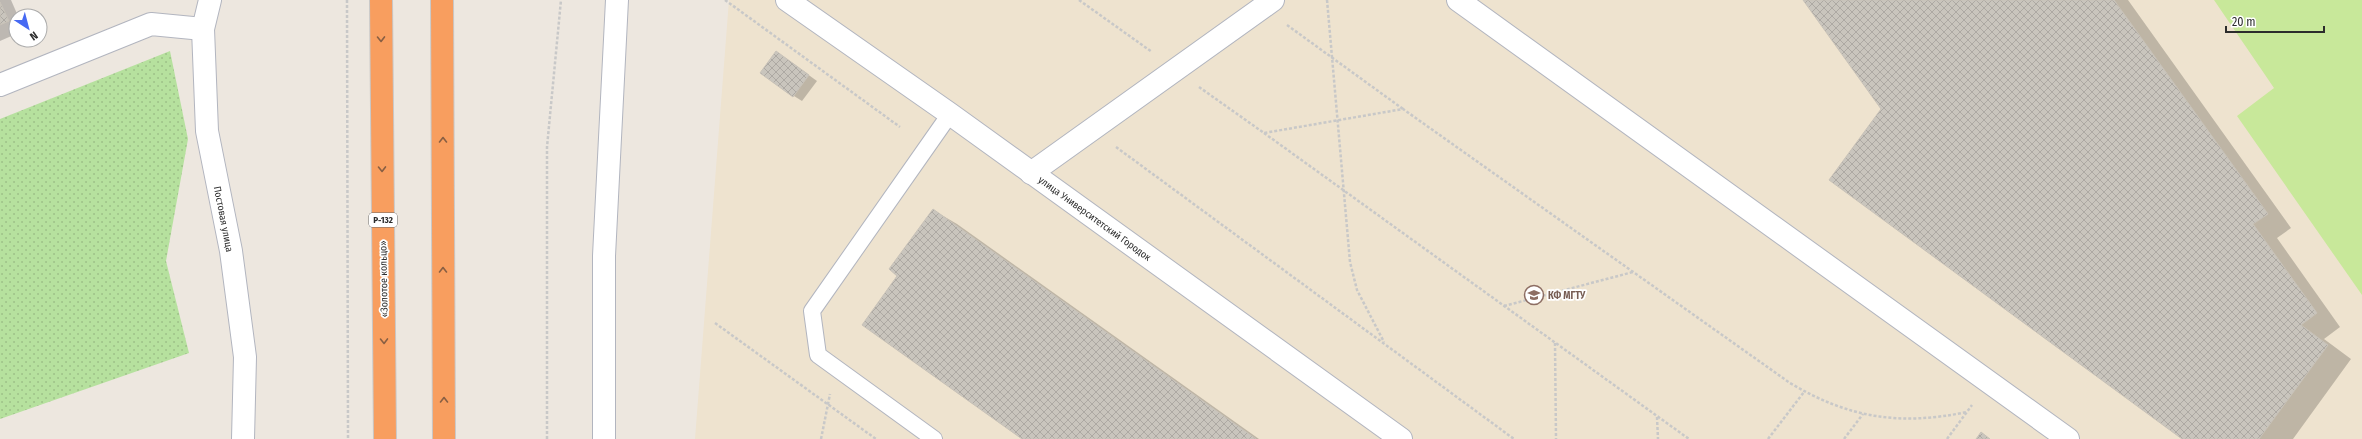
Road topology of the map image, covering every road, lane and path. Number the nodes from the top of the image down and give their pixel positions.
1 (210, 0) edge
2 (347, 0) edge
3 (381, 0) edge
4 (442, 0) edge
5 (560, 0) edge
6 (618, 0) edge
7 (725, 0) edge
8 (787, 0) edge
9 (1079, 0) edge
10 (1326, 0) edge
11 (1458, 0) edge
12 (1268, 4) edge
13 (203, 29) junction
14 (1332, 57) junction
15 (1176, 69) junction
16 (0, 85) edge
17 (1403, 109) junction
18 (950, 114) junction
19 (1338, 120) junction
20 (900, 127) dead end
21 (1092, 130) junction
22 (1264, 133) junction
23 (1031, 173) junction
24 (1344, 191) junction
25 (1634, 272) junction
26 (1504, 306) junction
27 (715, 323) dead end
28 (1555, 342) junction
29 (1385, 344) junction
30 (835, 368) junction
31 (1989, 382) junction
32 (1804, 392) junction
33 (828, 404) junction
34 (1967, 412) junction
35 (1863, 414) junction
36 (1657, 416) junction
37 (243, 439) edge
38 (348, 439) edge
39 (385, 439) edge
40 (444, 439) edge
41 (547, 439) edge
42 (604, 439) edge
43 (821, 439) edge
44 (876, 439) edge
45 (934, 439) edge
46 (1401, 439) edge
47 (1514, 439) edge
48 (1556, 439) edge
49 (1658, 439) edge
50 (1689, 439) edge
51 (1768, 439) edge
52 (1844, 439) edge
53 (1947, 439) edge
54 (2068, 439) edge

1 - 13 street, Постовая улица
2 - 38 path
3 -> 39 highway, «Золотое кольцо» / Р-132
40 -> 4 highway
5 - 41 path
6 - 42 street
7 - 20 path
8 - 18 street, улица Университетский Городок
9 - 15 path
10 - 14 path
11 - 31 street
12 - 14 path
12 - 15 street
13 - 16 street
13 - 37 street, Постовая улица
14 - 17 path
14 - 19 path
15 - 21 street
15 - 22 path
17 - 19 path
17 - 25 path
18 - 23 street, улица Университетский Городок
18 - 30 lane
19 - 22 path
19 - 24 path
21 - 23 street
21 - 29 path
22 - 24 path
23 - 46 street, улица Университетский Городок
24 - 26 path
24 - 29 path
25 - 26 path
25 - 32 path
26 - 28 path
27 - 33 path
28 - 36 path
28 - 48 path
29 - 47 path
30 - 33 path
30 - 45 lane
31 - 34 path
31 - 54 street
32 - 35 path
32 - 51 path
33 - 43 path
33 - 44 path
34 - 35 path
34 - 53 path
35 - 52 path
36 - 49 path
36 - 50 path

